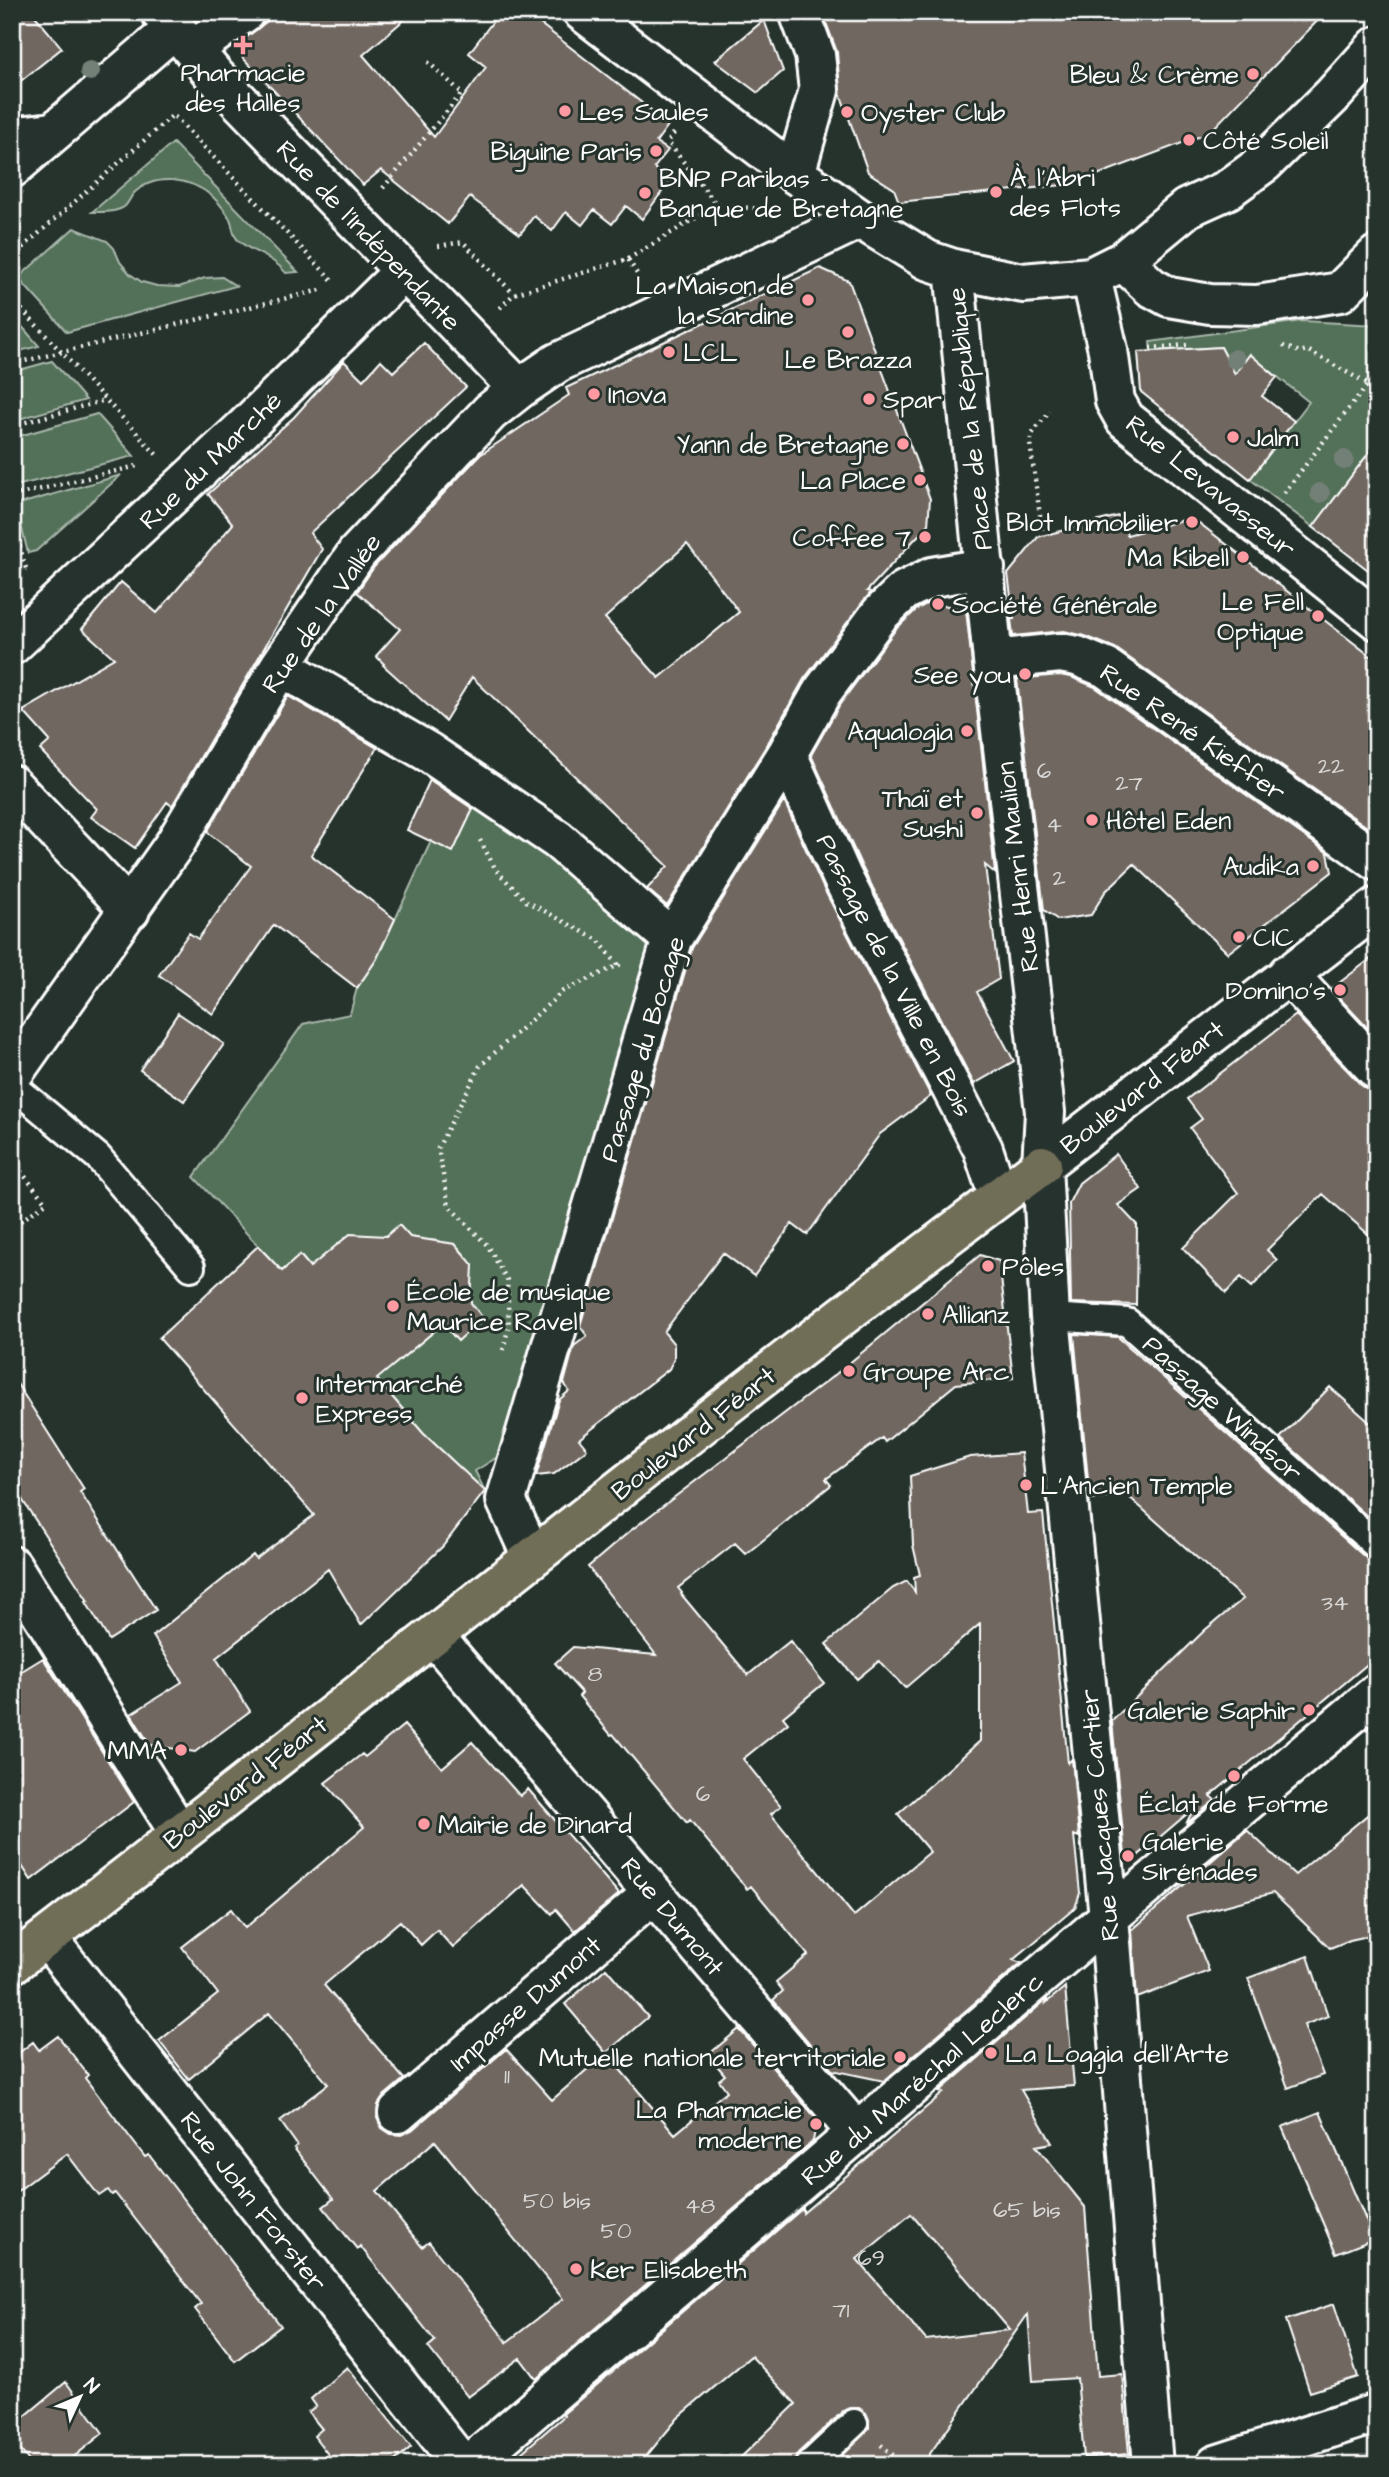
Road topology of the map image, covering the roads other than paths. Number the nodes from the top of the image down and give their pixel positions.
1 (245, 12) edge
2 (583, 12) edge
3 (799, 12) edge
4 (176, 30) edge
5 (1377, 46) edge
6 (63, 125) junction
7 (12, 136) edge
8 (12, 168) edge
9 (785, 189) junction
10 (860, 219) junction
11 (1377, 255) edge
12 (954, 269) junction
13 (1107, 269) junction
14 (404, 271) junction
15 (519, 389) junction
16 (985, 568) junction
17 (1377, 620) edge
18 (12, 645) edge
19 (993, 660) junction
20 (280, 666) junction
21 (787, 754) junction
22 (12, 785) edge
23 (1377, 861) edge
24 (1377, 907) edge
25 (130, 910) junction
26 (672, 939) junction
27 (1288, 974) junction
28 (1377, 1070) edge
29 (12, 1074) edge
30 (12, 1084) edge
31 (1042, 1165) junction
32 (999, 1197) junction
33 (191, 1267) dead end
34 (1050, 1317) junction
35 (1377, 1546) edge
36 (532, 1557) junction
37 (12, 1566) edge
38 (434, 1636) junction
39 (1377, 1693) edge
40 (180, 1834) junction
41 (653, 1893) junction
42 (1109, 1917) junction
43 (47, 1938) junction
44 (12, 1964) edge
45 (398, 2113) dead end
46 (857, 2133) junction
47 (1377, 2413) edge
48 (854, 2423) dead end
49 (462, 2465) edge
50 (469, 2465) edge
51 (809, 2465) edge
52 (1153, 2465) edge
53 (1216, 2465) edge

1 - 4 street
2 - 9 street, Place de la République
3 - 9 street
4 - 6 street
4 - 14 street, Rue de l'Indépendante
5 - 13 street
6 - 7 lane
6 - 8 street
9 - 10 street, Place de la République
10 - 12 street, Place de la République
10 - 15 street, Rue de la Vallée
11 - 13 street
12 - 13 street, Place de la République
12 - 16 street, Place de la République
13 - 17 street, Rue Levavasseur
14 - 15 street, Rue de l'Indépendante
14 - 18 street, Rue du Marché
15 - 20 street, Rue de la Vallée
16 - 19 street, Rue Henri Maulion
16 - 21 street, Passage du Bocage
19 - 23 street, Rue René Kieffer
19 - 31 street, Rue Henri Maulion
20 - 25 street, Rue de la Vallée
20 - 26 street
21 - 26 street, Passage du Bocage
21 - 32 street, Passage de la Ville en Bois
22 - 25 street
24 - 27 street, Boulevard Féart
25 - 29 street, Rue de la Vallée
26 - 36 street, Passage du Bocage
27 - 28 street
27 - 31 street, Boulevard Féart
30 - 33 lane
31 - 32 main road, Boulevard Féart
31 - 34 street, Rue Jacques Cartier
32 - 36 main road, Boulevard Féart
34 - 35 lane, Passage Windsor
34 - 42 street, Rue Jacques Cartier
36 - 38 main road, Boulevard Féart
37 - 40 street
38 - 40 main road, Boulevard Féart
38 - 41 street, Rue Dumont
39 - 42 street, Rue du Maréchal Leclerc
40 - 43 main road, Boulevard Féart
41 - 45 street, Impasse Dumont
41 - 46 street, Rue Dumont
42 - 46 street, Rue du Maréchal Leclerc
42 - 52 street, Rue Jacques Cartier
43 - 44 main road, Boulevard Féart
43 - 49 street, Rue John Forster
46 - 50 street, Rue du Maréchal Leclerc
47 - 53 street
48 - 51 lane

